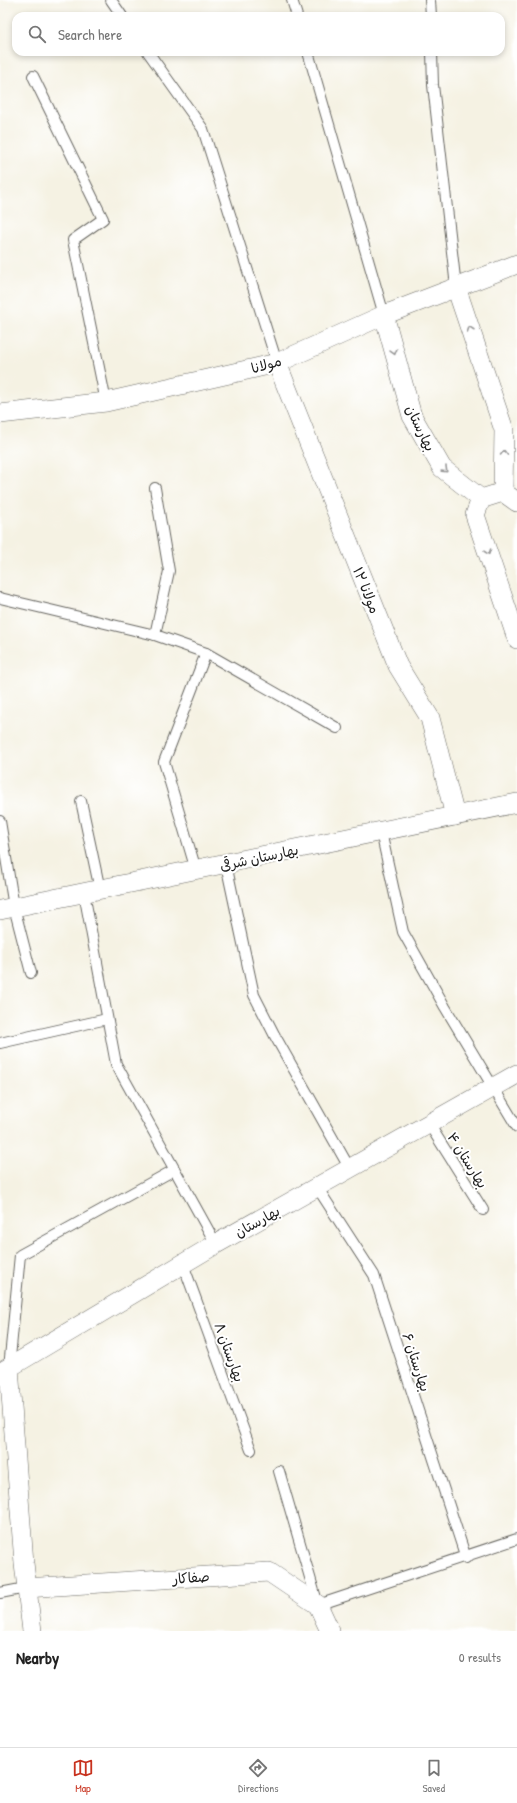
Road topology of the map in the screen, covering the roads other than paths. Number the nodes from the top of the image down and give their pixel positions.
1 (111, 0) edge
2 (292, 0) edge
3 (430, 0) edge
4 (119, 12) edge
5 (296, 12) edge
6 (431, 12) edge
7 (151, 56) edge
8 (309, 56) edge
9 (432, 56) edge
10 (33, 76) dead end
11 (517, 264) edge
12 (456, 287) junction
13 (384, 315) junction
14 (277, 363) junction
15 (106, 402) junction
16 (0, 414) edge
17 (155, 488) dead end
18 (510, 497) edge
19 (481, 499) junction
20 (0, 598) edge
21 (155, 636) junction
22 (517, 639) edge
23 (206, 653) junction
24 (338, 728) dead end
25 (81, 801) dead end
26 (517, 803) edge
27 (455, 816) junction
28 (0, 821) edge
29 (381, 832) junction
30 (226, 864) junction
31 (196, 870) junction
32 (92, 891) junction
33 (7, 909) edge
34 (31, 973) dead end
35 (107, 1019) junction
36 (0, 1043) edge
37 (517, 1074) edge
38 (493, 1087) junction
39 (429, 1124) junction
40 (517, 1127) edge
41 (350, 1169) junction
42 (174, 1170) junction
43 (317, 1187) junction
44 (483, 1210) dead end
45 (216, 1244) junction
46 (183, 1264) junction
47 (4, 1371) edge
48 (251, 1450) dead end
49 (279, 1471) dead end
50 (517, 1540) edge
51 (466, 1558) junction
52 (26, 1588) junction
53 (0, 1593) edge
54 (318, 1605) junction
55 (32, 1631) edge
56 (330, 1631) edge

1 - 4 lane
2 - 5 lane
3 - 6 lane
7 - 14 lane
8 - 13 lane
9 - 12 lane
10 - 15 lane
11 - 12 street, مولانا
12 - 13 street, مولانا
18 -> 12 street
13 - 14 street, مولانا
13 -> 19 street, بهارستان
14 - 15 street, مولانا
14 - 27 street, مولانا ۱۲
15 - 16 street, مولانا
17 - 21 lane
18 - 19 street
19 -> 22 street
20 - 21 lane
21 - 23 lane
23 - 24 lane
23 - 31 lane
25 - 32 lane
26 - 27 street, بهارستان شرقی
27 - 29 street, بهارستان شرقی
28 - 33 lane
29 - 30 street, بهارستان شرقی
29 - 38 lane
30 - 31 street, بهارستان شرقی
30 - 41 lane
31 - 32 street, بهارستان شرقی
32 - 33 street, بهارستان شرقی
32 - 35 lane
33 - 34 lane
35 - 36 lane
35 - 42 lane
37 - 38 street, بهارستان
38 - 39 street, بهارستان
38 - 40 lane
39 - 41 street, بهارستان
39 - 44 lane, بهارستان ۴
41 - 43 street, بهارستان
42 - 45 lane
42 - 47 lane
43 - 45 street, بهارستان
43 - 51 lane, بهارستان ۶
45 - 46 street, بهارستان
46 - 47 street, بهارستان
46 - 48 lane, بهارستان ۸
47 - 52 street
49 - 54 lane
50 - 51 lane
51 - 54 lane
52 - 53 lane
52 - 54 street, صفاکار
52 - 55 street
54 - 56 street

